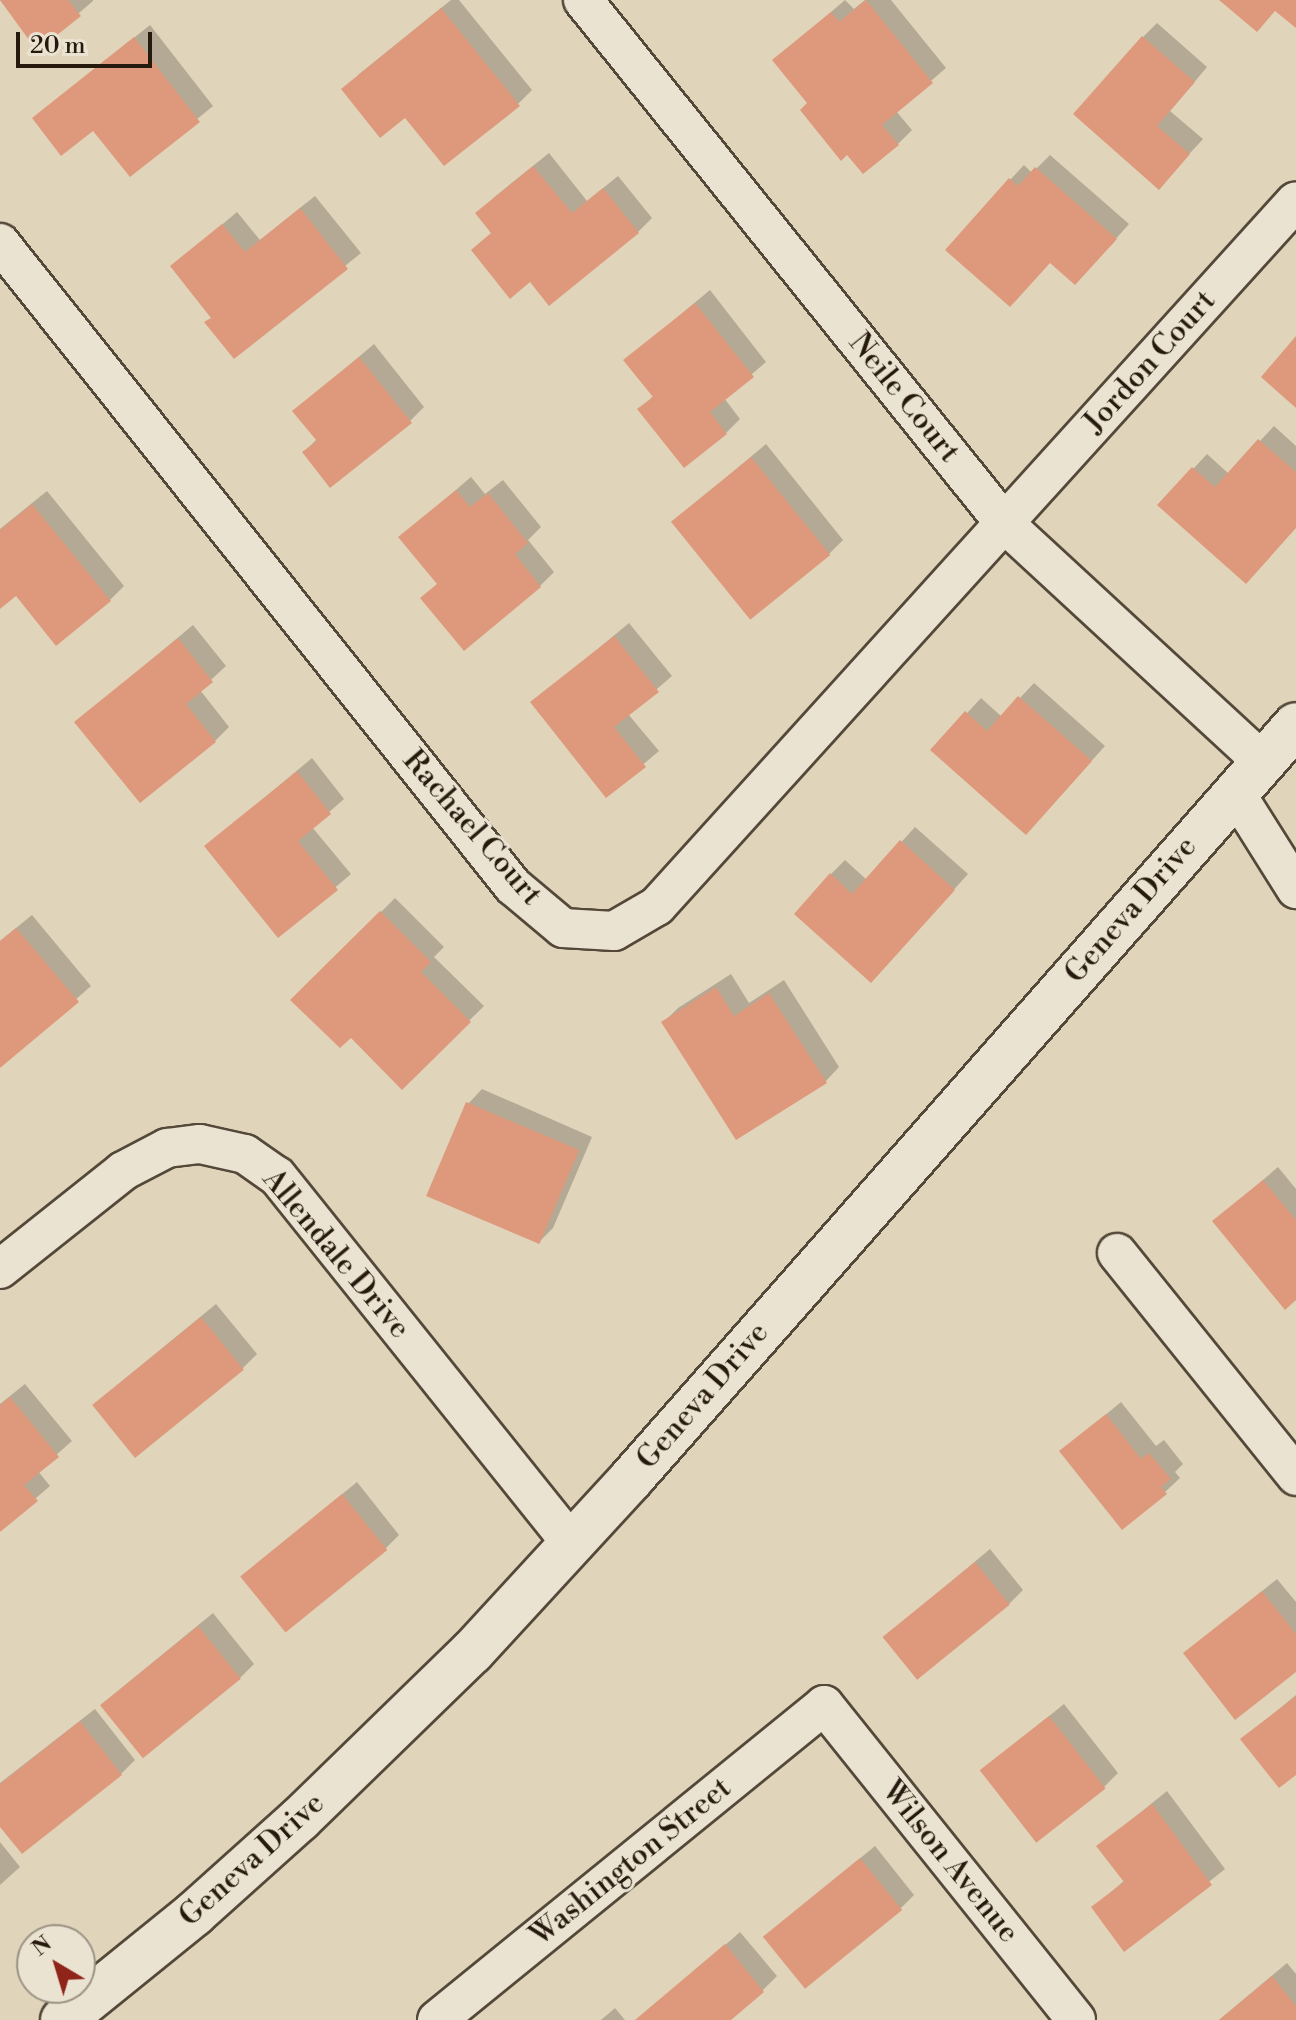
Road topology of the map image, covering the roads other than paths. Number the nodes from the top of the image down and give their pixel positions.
1 (583, 0) edge
2 (1296, 201) edge
3 (0, 243) edge
4 (1005, 524) junction
5 (1296, 725) edge
6 (1248, 776) junction
7 (1296, 889) edge
8 (1117, 1253) dead end
9 (0, 1269) edge
10 (1296, 1476) edge
11 (572, 1544) junction
12 (824, 1705) joint
13 (63, 2020) edge
14 (437, 2020) edge
15 (1076, 2020) edge

1 - 4 street, Neile Court
2 - 4 street, Jordon Court
3 - 4 street, Rachael Court
4 - 6 street, Neile Court
5 - 6 main road, Geneva Drive
6 - 7 street, Neile Court
6 - 11 main road, Geneva Drive
8 - 10 street
9 - 11 street, Allendale Drive
11 - 13 main road, Geneva Drive
12 - 14 street, Washington Street
12 - 15 street, Wilson Avenue

